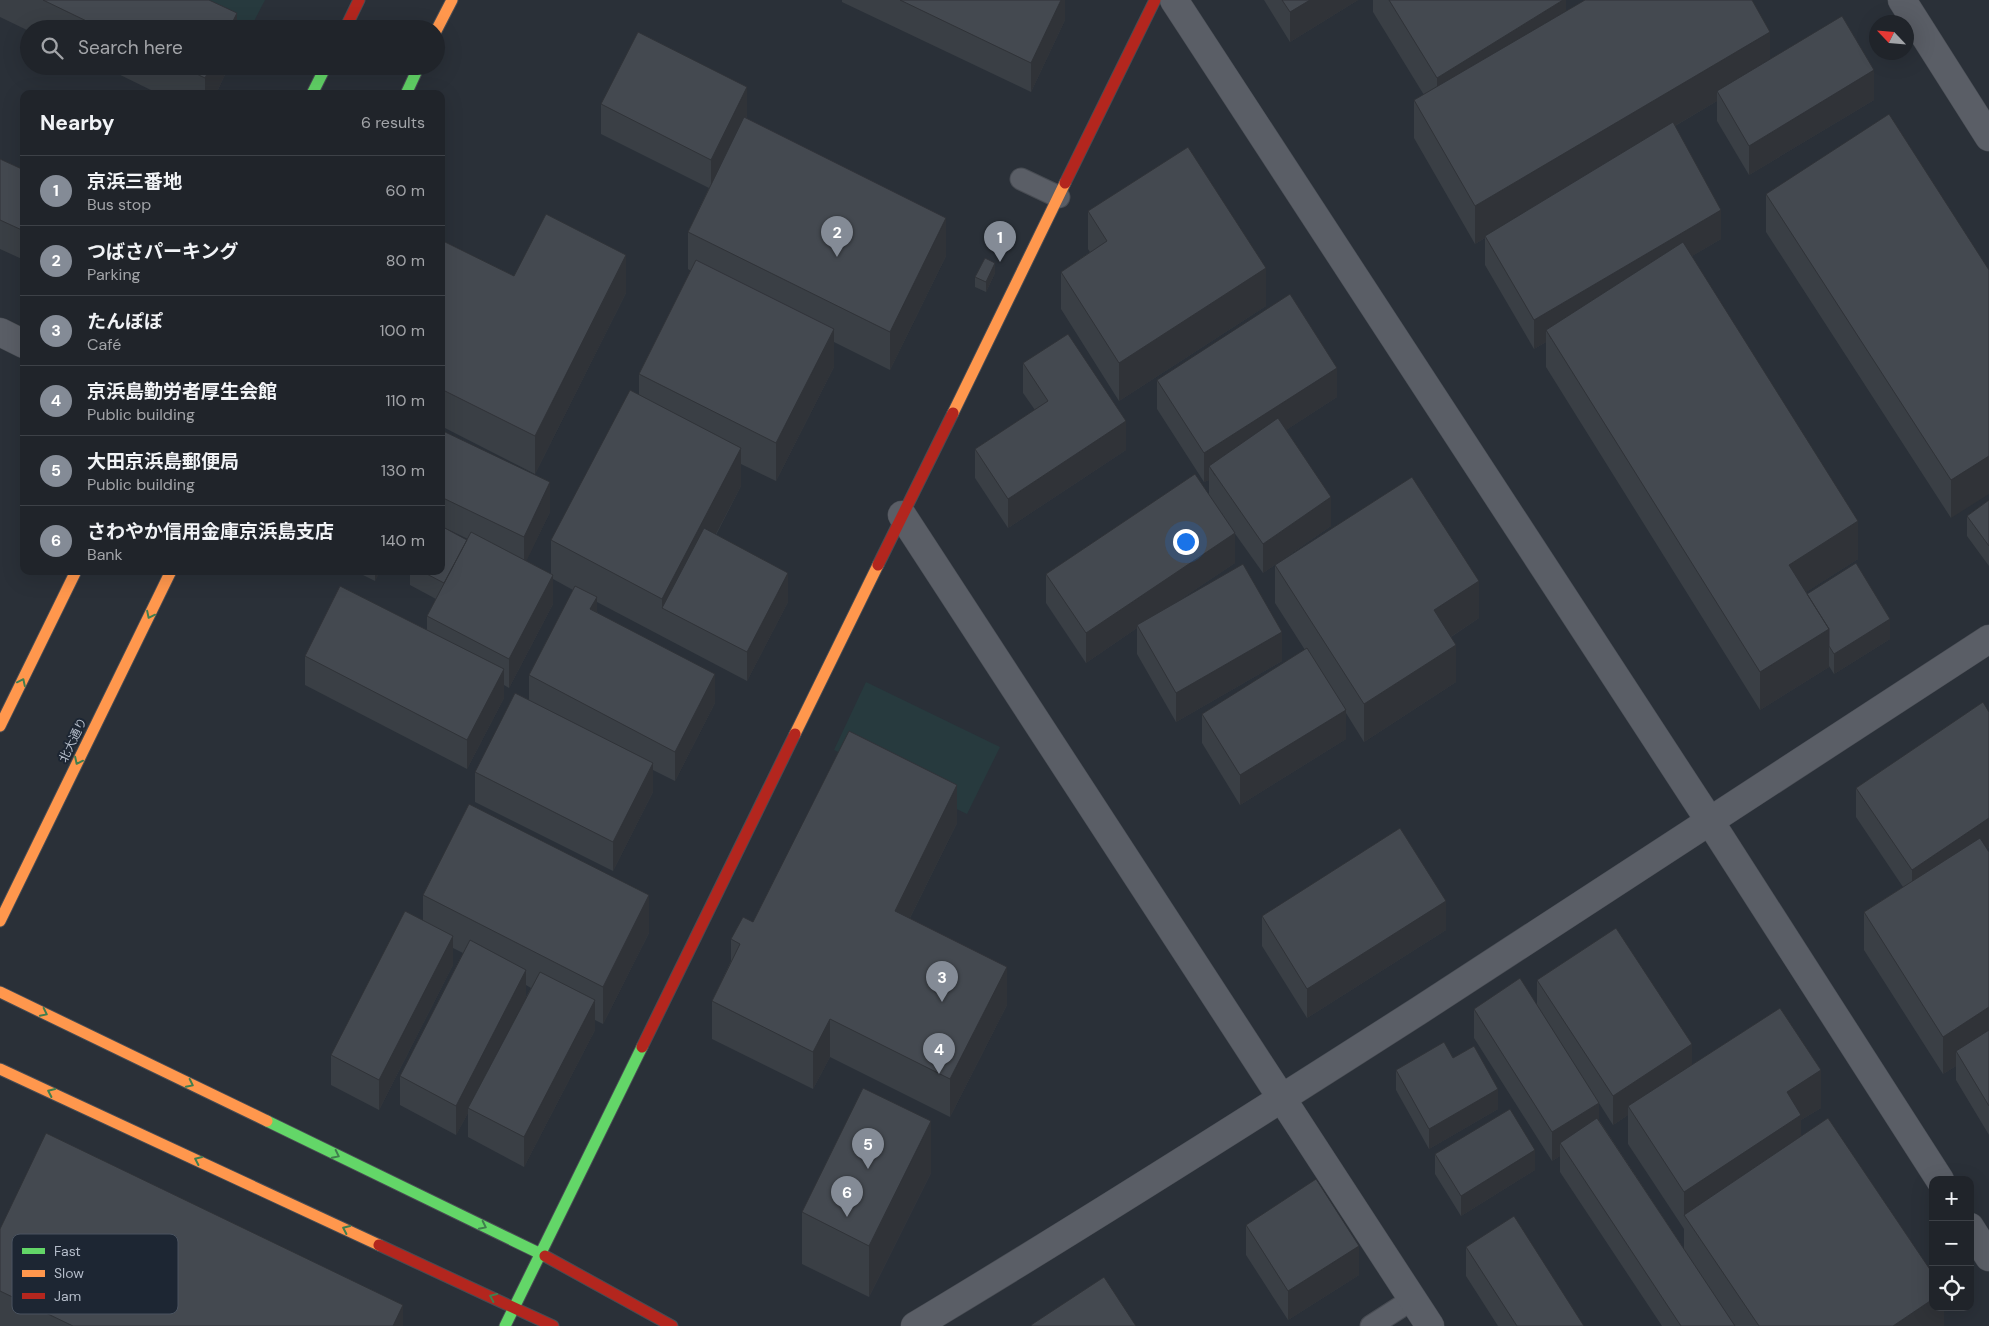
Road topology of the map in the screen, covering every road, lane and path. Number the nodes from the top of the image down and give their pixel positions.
1 (359, 0) edge
2 (452, 0) edge
3 (1155, 0) edge
4 (1174, 0) edge
5 (1902, 0) edge
6 (349, 20) edge
7 (442, 20) edge
8 (322, 75) edge
9 (415, 75) edge
10 (314, 90) edge
11 (408, 90) edge
12 (1989, 137) edge
13 (1021, 179) dead end
14 (1059, 197) junction
15 (0, 332) edge
16 (20, 342) edge
17 (902, 515) junction
18 (74, 575) edge
19 (170, 575) edge
20 (1989, 639) edge
21 (0, 726) edge
22 (1711, 822) junction
23 (0, 921) edge
24 (0, 992) edge
25 (0, 1069) edge
26 (1282, 1099) junction
27 (1937, 1176) edge
28 (1974, 1233) edge
29 (541, 1254) junction
30 (1989, 1257) edge
31 (1413, 1299) junction
32 (515, 1307) junction
33 (505, 1326) edge
34 (553, 1326) edge
35 (672, 1326) edge
36 (915, 1326) edge
37 (1371, 1326) edge
38 (1430, 1326) edge

1 - 6 street
2 - 7 street
3 - 14 street
4 - 22 street
5 - 12 street
8 - 10 street
9 - 11 street
13 - 14 lane
14 - 17 street
15 - 16 street
17 - 26 street
17 - 29 street
21 -> 18 street
19 -> 23 street, 北大通り
20 - 22 street
22 - 26 street
22 - 27 street
24 -> 29 street
32 -> 25 street
26 - 31 street
26 - 36 street
28 - 30 street
29 - 32 street
29 - 35 street
31 - 37 lane
31 - 38 street
32 - 33 street
32 - 34 street

